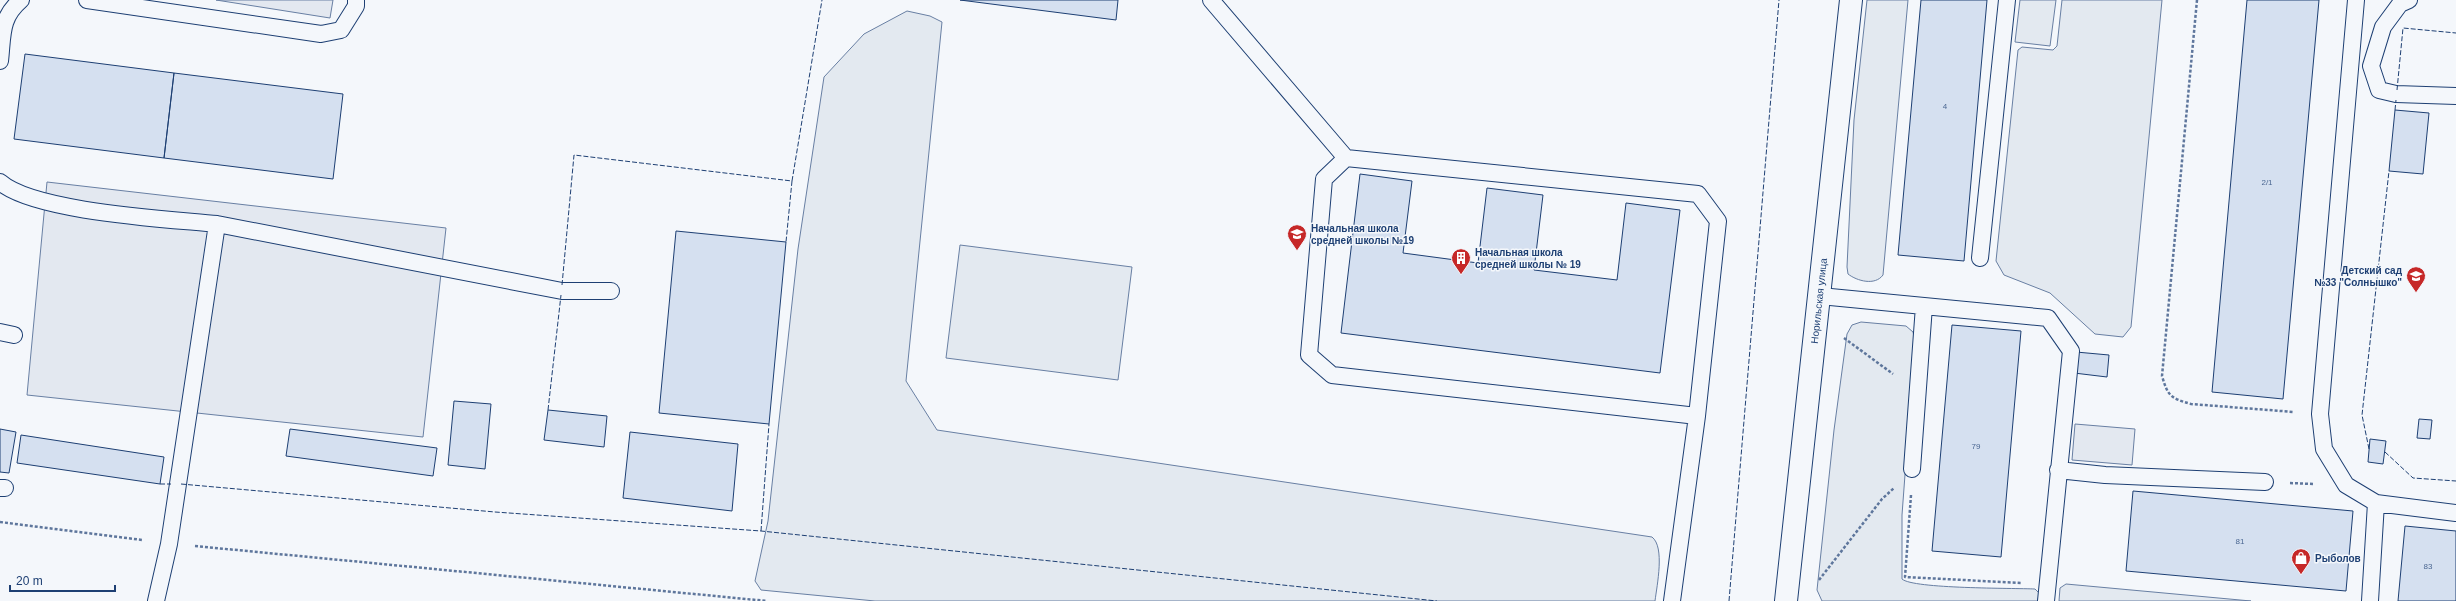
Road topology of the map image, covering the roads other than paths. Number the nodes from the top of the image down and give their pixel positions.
1 (21, 0) edge
2 (87, 0) edge
3 (356, 0) edge
4 (1211, 0) edge
5 (1851, 0) edge
6 (2007, 0) edge
7 (2356, 0) edge
8 (2409, 0) edge
9 (0, 61) edge
10 (2456, 96) edge
11 (1346, 158) junction
12 (0, 182) edge
13 (217, 224) junction
14 (1980, 258) dead end
15 (611, 291) dead end
16 (1820, 296) junction
17 (1924, 306) junction
18 (1697, 416) junction
19 (1912, 469) road end
20 (2058, 470) junction
21 (2265, 482) road end
22 (2376, 503) junction
23 (2456, 513) edge
24 (156, 601) edge
25 (1672, 601) edge
26 (1786, 601) edge
27 (2046, 601) edge
28 (2370, 601) edge

1 - 9 lane
2 - 3 lane
4 - 11 lane
5 - 16 street, Норильская улица
6 - 14 lane
7 - 22 lane
8 - 10 lane
11 - 18 lane
11 - 18 lane
12 - 13 lane
13 - 15 lane
13 - 24 lane
16 - 17 lane
16 - 26 street, Норильская улица
17 - 19 lane
17 - 20 lane
18 - 25 lane
20 - 21 lane
20 - 27 lane
22 - 23 lane
22 - 28 lane

